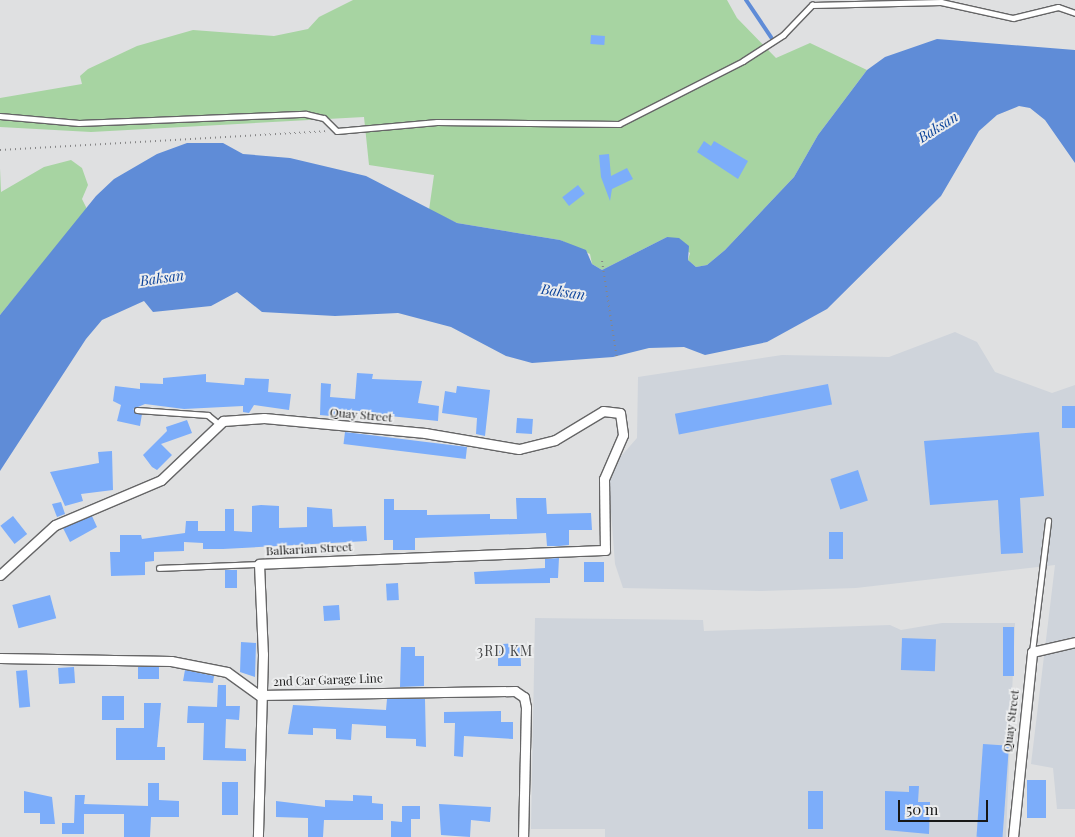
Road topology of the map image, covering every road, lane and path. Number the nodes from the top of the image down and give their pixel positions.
1 (1075, 13) edge
2 (0, 116) edge
3 (337, 131) junction
4 (0, 150) edge
5 (602, 261) dead end
6 (617, 359) dead end
7 (137, 410) dead end
8 (219, 424) junction
9 (1048, 521) dead end
10 (605, 550) joint
11 (258, 564) junction
12 (159, 568) dead end
13 (0, 575) edge
14 (1075, 642) edge
15 (1032, 652) junction
16 (0, 658) edge
17 (259, 695) junction
18 (258, 837) edge
19 (523, 837) edge
20 (1013, 837) edge

1 - 3 lane
2 - 3 lane
3 - 4 path
5 - 6 path
7 - 8 lane
8 - 10 street, Quay Street
8 - 13 street
9 - 15 lane
10 - 11 street, Balkarian Street
11 - 12 lane
11 - 17 street, Balkarian Street
14 - 15 street
15 - 20 street, Quay Street
16 - 17 street, 2nd Car Garage Line
17 - 18 street, Balkarian Street
17 - 19 street, 2nd Car Garage Line

